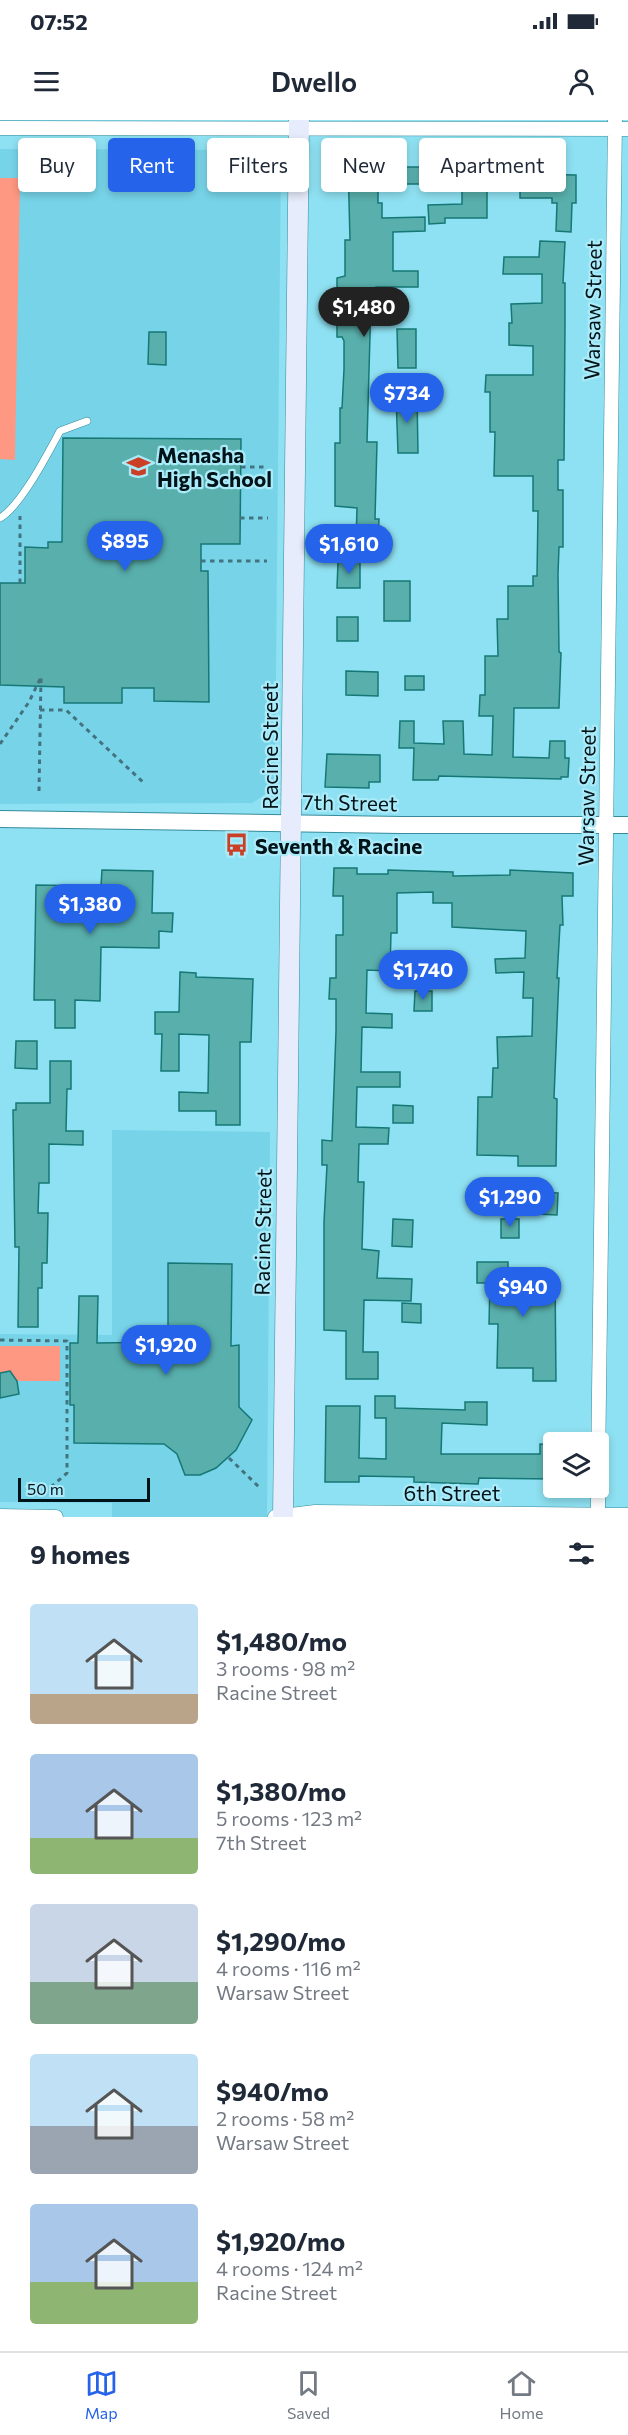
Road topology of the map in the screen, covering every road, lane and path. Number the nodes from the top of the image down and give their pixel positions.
1 (299, 124) edge
2 (619, 126) edge
3 (0, 128) edge
4 (87, 421) dead end
5 (241, 467) dead end
6 (268, 468) dead end
7 (0, 518) edge
8 (240, 518) dead end
9 (268, 518) dead end
10 (20, 534) dead end
11 (201, 561) dead end
12 (267, 561) dead end
13 (20, 583) dead end
14 (40, 710) junction
15 (0, 744) edge
16 (145, 784) dead end
17 (39, 791) dead end
18 (0, 819) edge
19 (292, 824) junction
20 (607, 825) junction
21 (628, 825) edge
22 (0, 1340) edge
23 (599, 1432) edge
24 (229, 1458) dead end
25 (51, 1487) dead end
26 (259, 1487) dead end
27 (598, 1498) edge
28 (598, 1514) junction
29 (628, 1515) edge
30 (0, 1516) edge
31 (280, 1516) edge
32 (56, 1517) edge

1 - 2 street
1 - 3 street
1 - 19 main road, Racine Street
2 - 20 street, Warsaw Street
4 - 7 lane
5 - 6 path
8 - 9 path
10 - 13 path
11 - 12 path
14 - 15 path
14 - 16 path
14 - 17 path
18 - 19 street, 7th Street
19 - 20 street, 7th Street
19 - 31 main road, Racine Street
20 - 21 street, 7th Street
20 - 23 street, Warsaw Street
22 - 25 path
24 - 26 path
27 - 28 street
28 - 29 street, 6th Street
28 - 31 street, 6th Street
30 - 32 street

